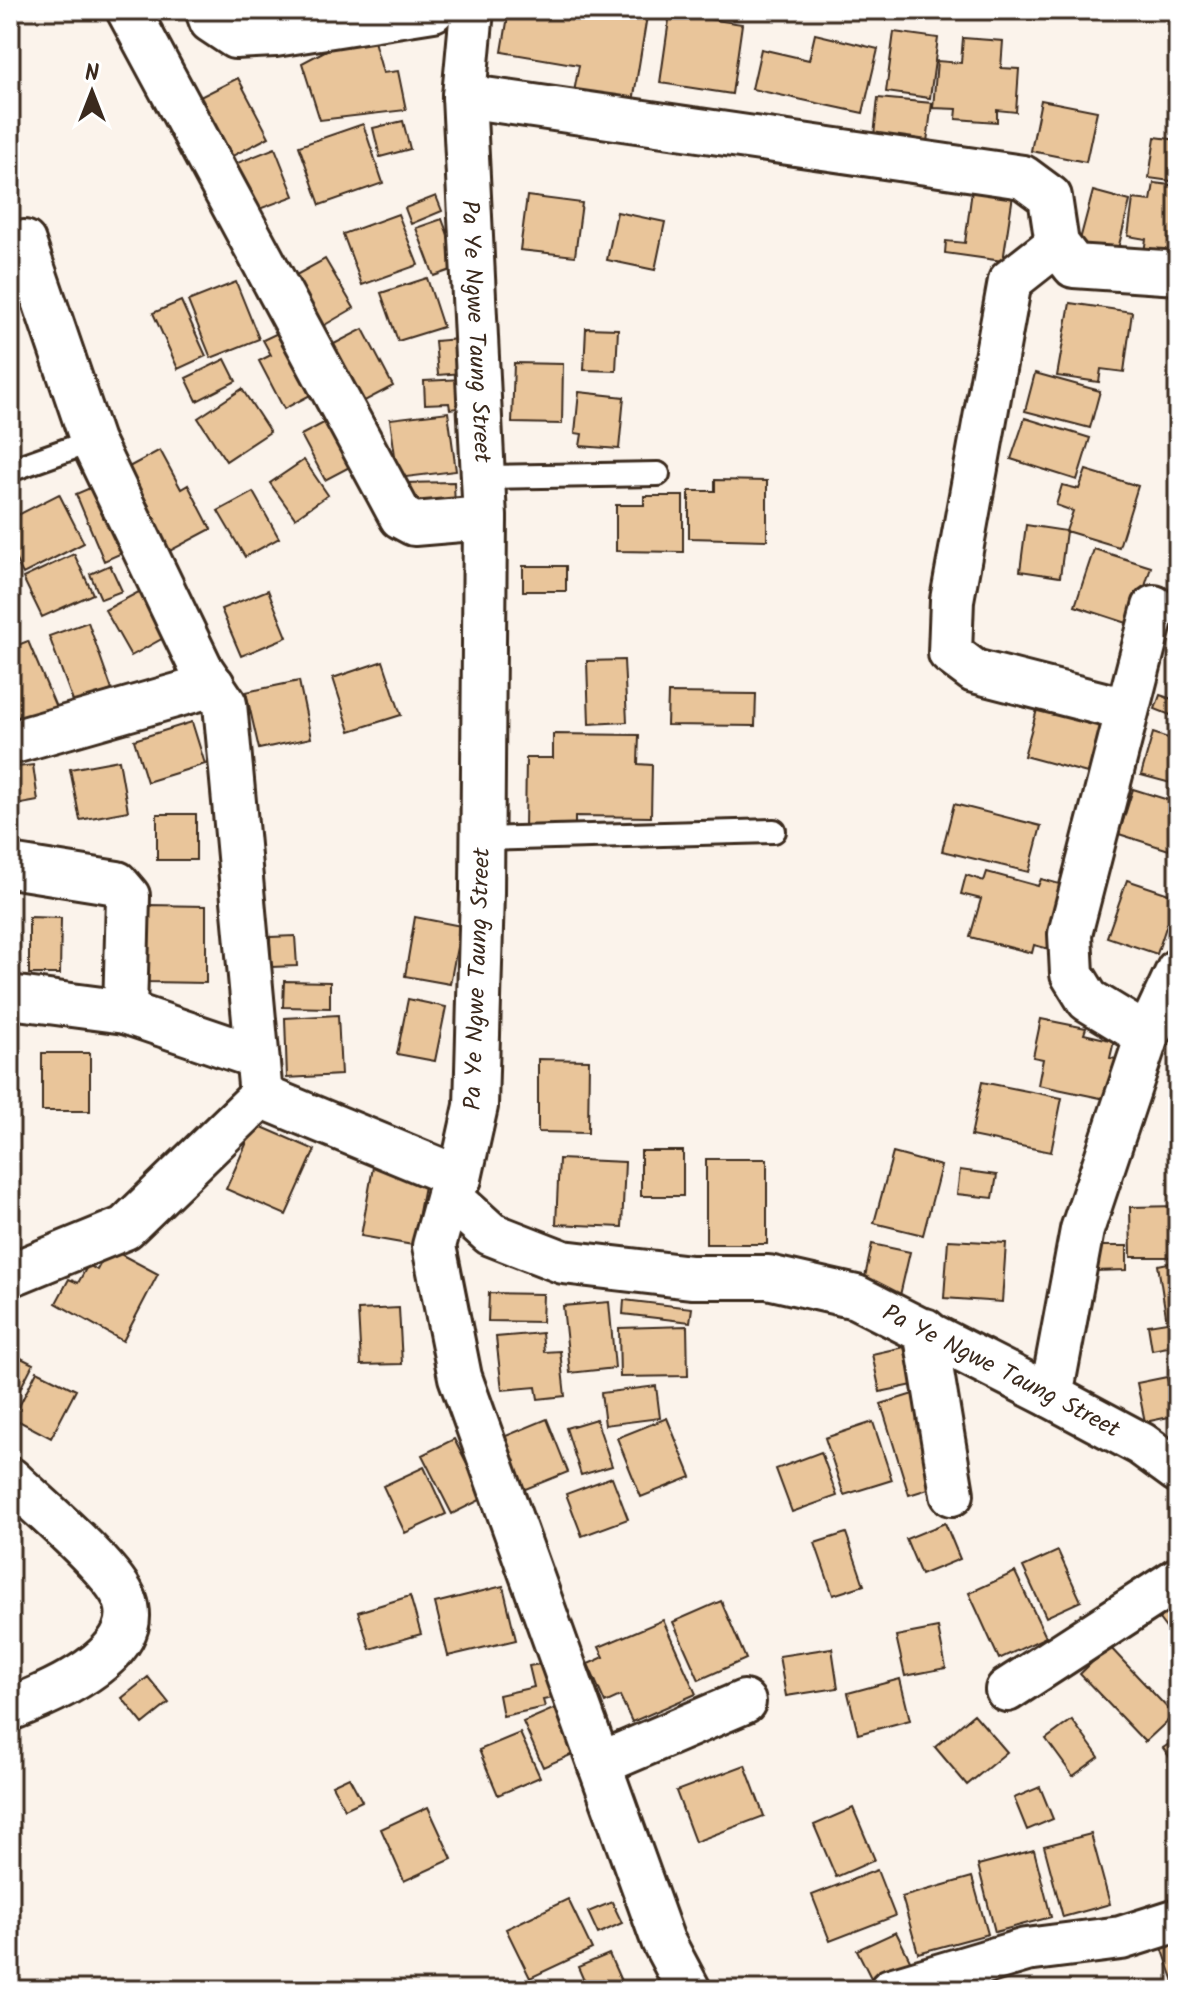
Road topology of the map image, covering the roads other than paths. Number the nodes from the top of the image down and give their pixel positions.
1 (128, 10) edge
2 (207, 10) edge
3 (433, 10) edge
4 (472, 10) edge
5 (464, 96) junction
6 (10, 244) edge
7 (1057, 244) junction
8 (1178, 273) edge
9 (92, 441) junction
10 (10, 470) edge
11 (658, 474) dead end
12 (483, 477) junction
13 (485, 518) junction
14 (1154, 607) dead end
15 (213, 685) junction
16 (1127, 710) junction
17 (10, 743) edge
18 (774, 831) dead end
19 (483, 839) junction
20 (10, 866) edge
21 (1178, 970) edge
22 (10, 997) edge
23 (125, 1012) junction
24 (1147, 1036) junction
25 (259, 1077) junction
26 (454, 1186) junction
27 (10, 1275) edge
28 (925, 1330) junction
29 (1051, 1396) junction
30 (1178, 1471) edge
31 (10, 1479) edge
32 (952, 1494) dead end
33 (1178, 1579) edge
34 (1007, 1690) dead end
35 (744, 1702) dead end
36 (10, 1709) edge
37 (599, 1764) junction
38 (1178, 1920) edge
39 (663, 1941) junction
40 (669, 1990) edge
41 (689, 1990) edge
42 (891, 1990) edge

1 - 13 street
2 - 3 street
4 - 5 street, Pa Ye Ngwe Taung Street
5 - 7 street
5 - 12 street, Pa Ye Ngwe Taung Street
6 - 9 street
7 - 8 street
7 - 16 street
9 - 10 lane
9 - 15 street
11 - 12 lane
12 - 13 street, Pa Ye Ngwe Taung Street
13 - 19 street, Pa Ye Ngwe Taung Street
14 - 16 street
15 - 17 street
15 - 25 street
16 - 24 street
18 - 19 lane
19 - 26 street, Pa Ye Ngwe Taung Street
20 - 23 street
21 - 24 street
22 - 23 street
23 - 25 street
24 - 29 street
25 - 26 street
25 - 27 street
26 - 28 street, Pa Ye Ngwe Taung Street
26 - 37 street
28 - 29 street, Pa Ye Ngwe Taung Street
28 - 32 street
29 - 30 street, Pa Ye Ngwe Taung Street
31 - 36 street
33 - 34 street
35 - 37 street
37 - 39 street
38 - 42 street
39 - 40 street
39 - 41 street

